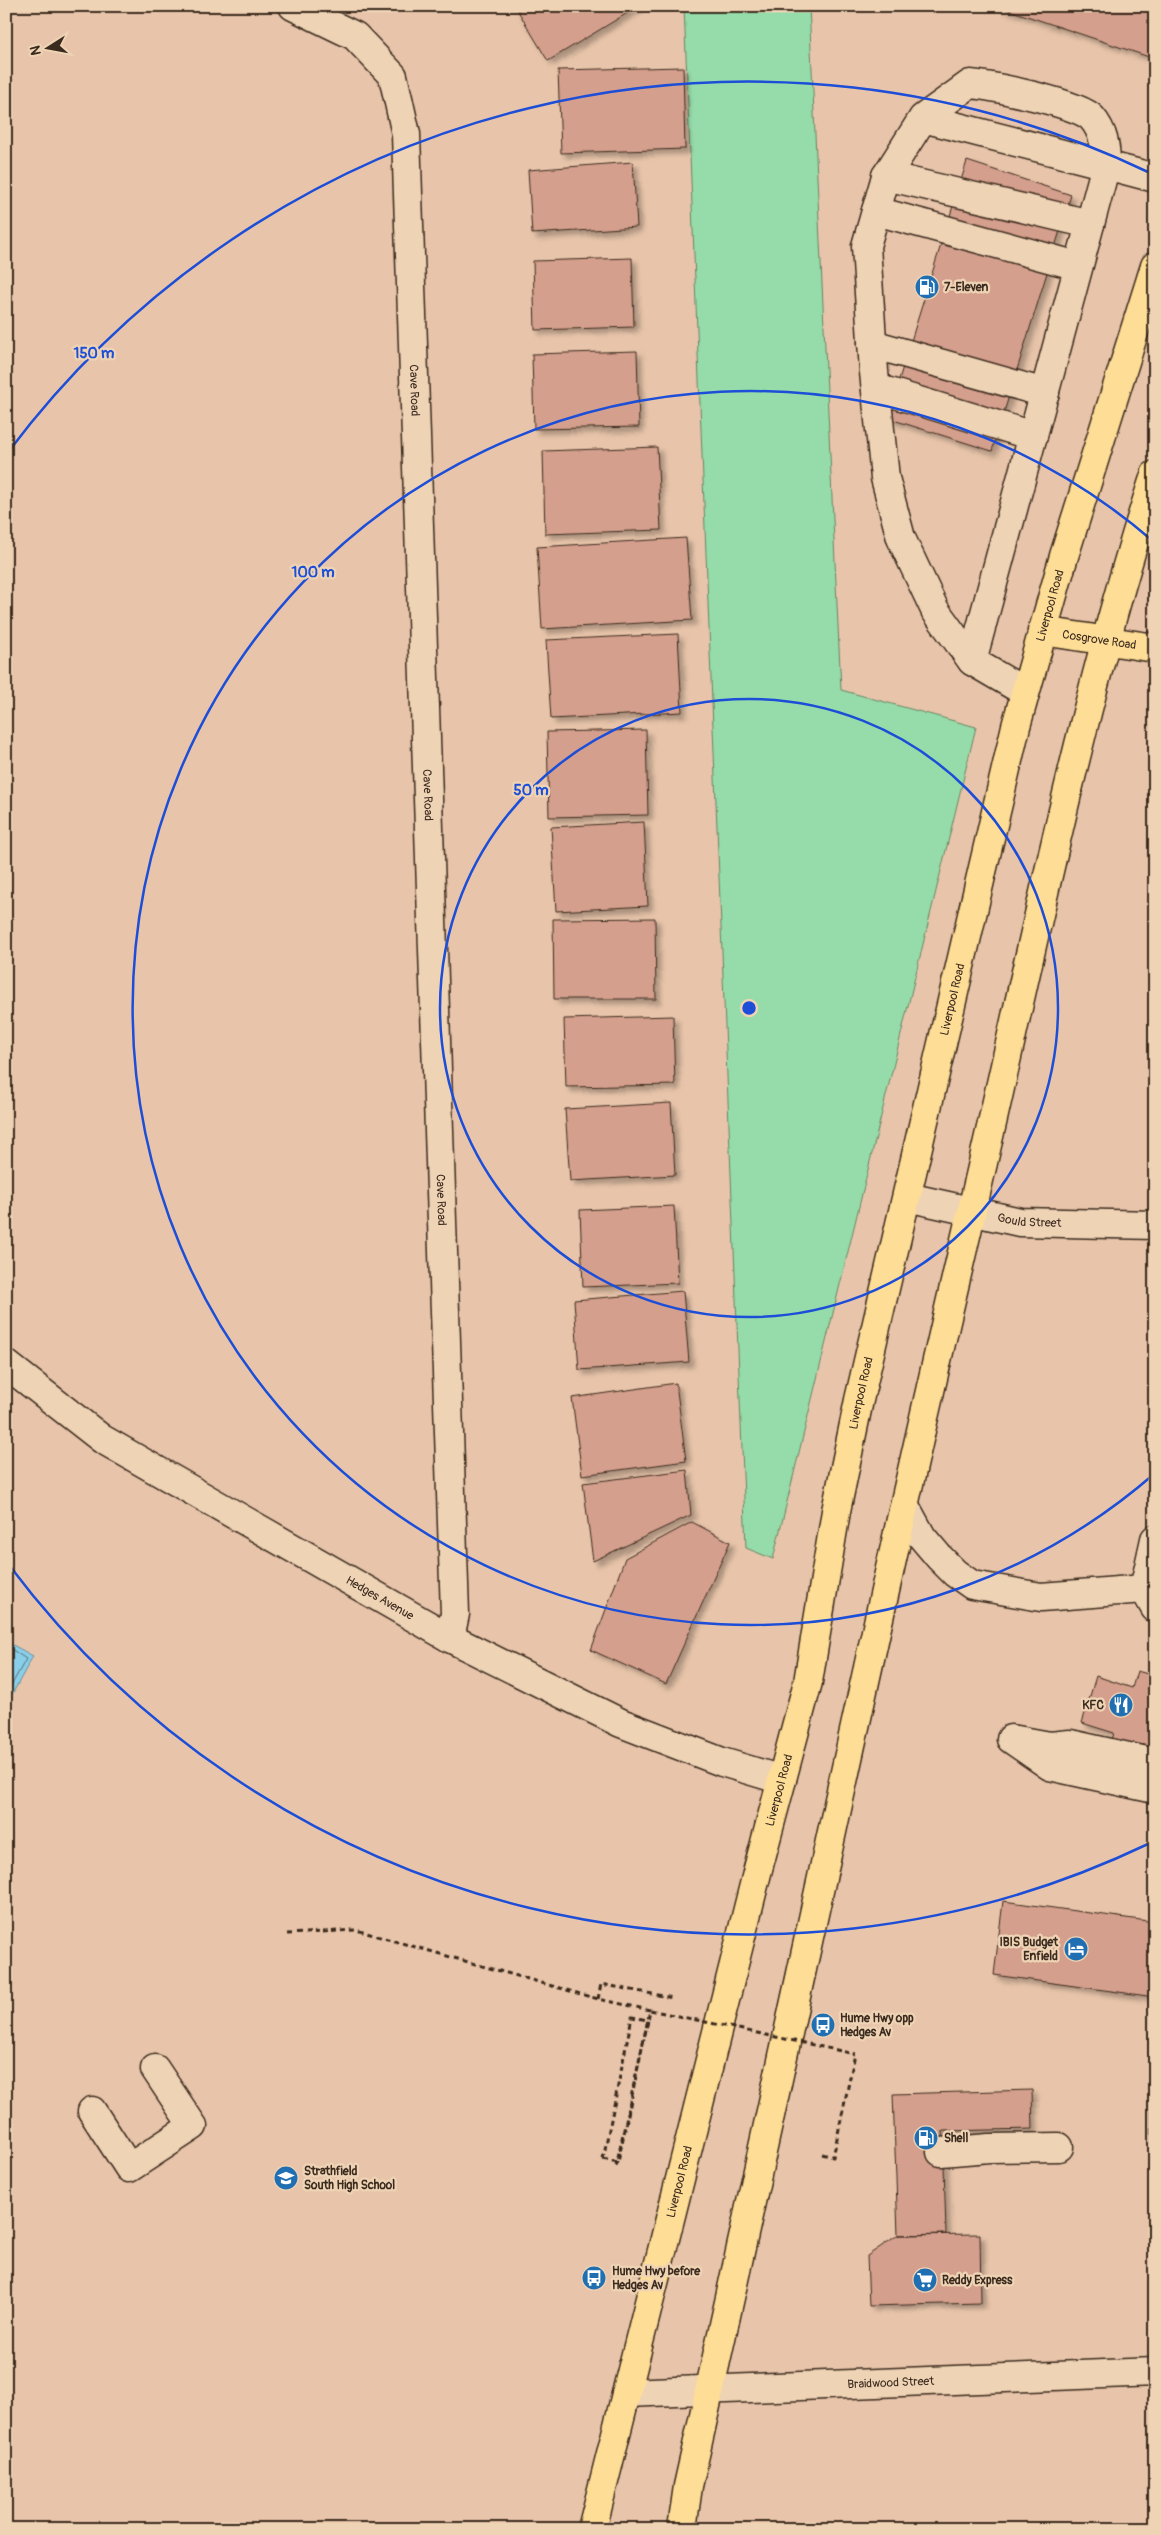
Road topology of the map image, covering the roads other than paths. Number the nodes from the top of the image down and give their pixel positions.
1 (293, 6) edge
2 (923, 118) junction
3 (1106, 165) junction
4 (886, 176) junction
5 (1155, 178) edge
6 (876, 211) junction
7 (1090, 224) junction
8 (1078, 266) junction
9 (1155, 266) edge
10 (872, 344) junction
11 (876, 388) junction
12 (1044, 393) junction
13 (1033, 436) junction
14 (1152, 489) edge
15 (1042, 631) junction
16 (1106, 641) junction
17 (1155, 648) edge
18 (972, 661) junction
19 (1025, 692) junction
20 (907, 1197) junction
21 (971, 1212) junction
22 (1155, 1225) edge
23 (6, 1364) edge
24 (904, 1506) junction
25 (1155, 1539) edge
26 (1149, 1598) edge
27 (450, 1638) junction
28 (1155, 1763) edge
29 (782, 1780) junction
30 (1155, 1789) edge
31 (156, 2069) dead end
32 (92, 2111) dead end
33 (1059, 2147) dead end
34 (941, 2152) dead end
35 (1155, 2372) edge
36 (710, 2390) junction
37 (626, 2393) junction
38 (592, 2529) edge
39 (682, 2529) edge

1 - 27 street, Cave Road
2 - 3 street
2 - 3 street
2 - 4 street
3 - 5 street
3 - 7 street
4 - 6 street
4 - 7 street
6 - 8 street
6 - 10 street
7 - 8 street
8 - 12 street
9 - 15 main road, Liverpool Road
10 - 11 street
10 - 12 street
11 - 13 street
11 - 18 street
12 - 13 street
13 - 18 street
14 - 16 main road
15 - 16 main road, Cosgrove Road
15 - 19 main road, Liverpool Road
16 - 17 main road, Cosgrove Road
16 - 21 main road
18 - 19 street
19 - 20 main road, Liverpool Road
20 - 21 street, Gould Street
20 - 29 main road, Liverpool Road
21 - 22 street, Gould Street
21 - 24 main road
23 - 27 street, Hedges Avenue
24 - 26 street
24 - 36 main road
25 - 26 street
27 - 29 street, Hedges Avenue
28 - 30 street
29 - 37 main road, Liverpool Road
31 - 32 street
33 - 34 street
35 - 36 street, Braidwood Street
36 - 37 street, Braidwood Street
36 - 39 main road
37 - 38 main road, Liverpool Road

